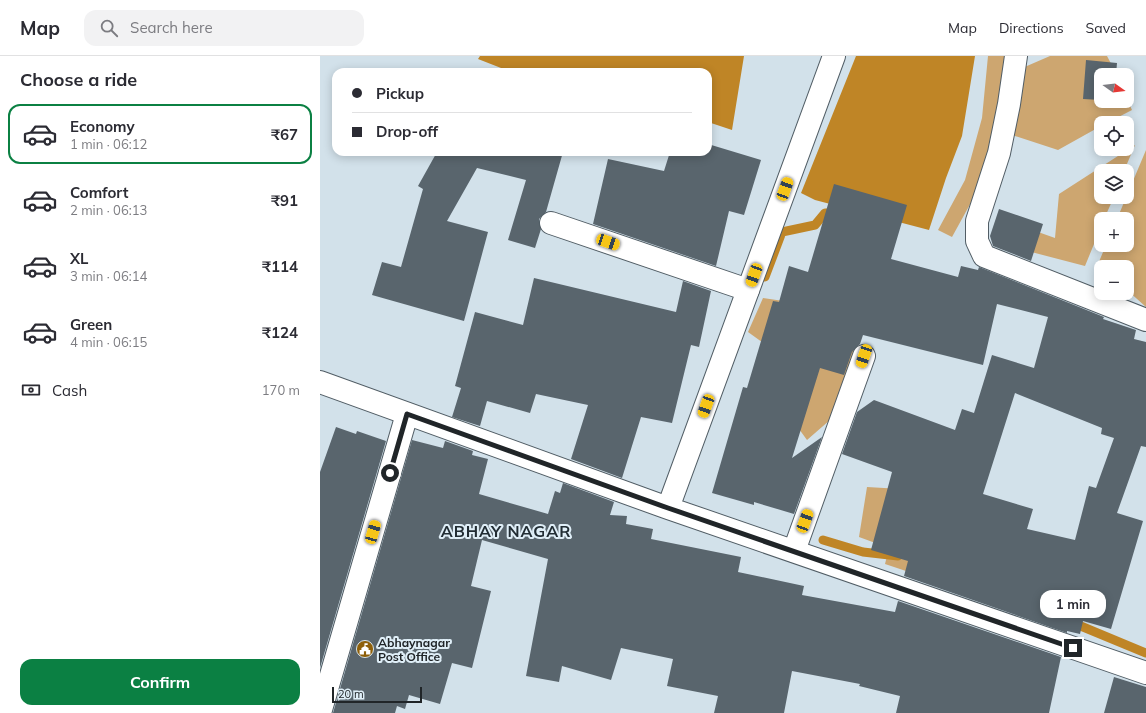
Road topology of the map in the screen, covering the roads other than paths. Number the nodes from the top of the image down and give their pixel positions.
1 (834, 56) edge
2 (1016, 56) edge
3 (551, 223) dead end
4 (748, 290) junction
5 (1146, 320) edge
6 (864, 356) dead end
7 (320, 382) edge
8 (407, 414) junction
9 (668, 508) junction
10 (794, 551) junction
11 (1146, 673) edge
12 (320, 713) edge

1 - 4 street
2 - 5 street
3 - 4 street
4 - 9 street
6 - 10 street
7 - 8 street
8 - 9 street
8 - 12 street
9 - 10 street
10 - 11 street

